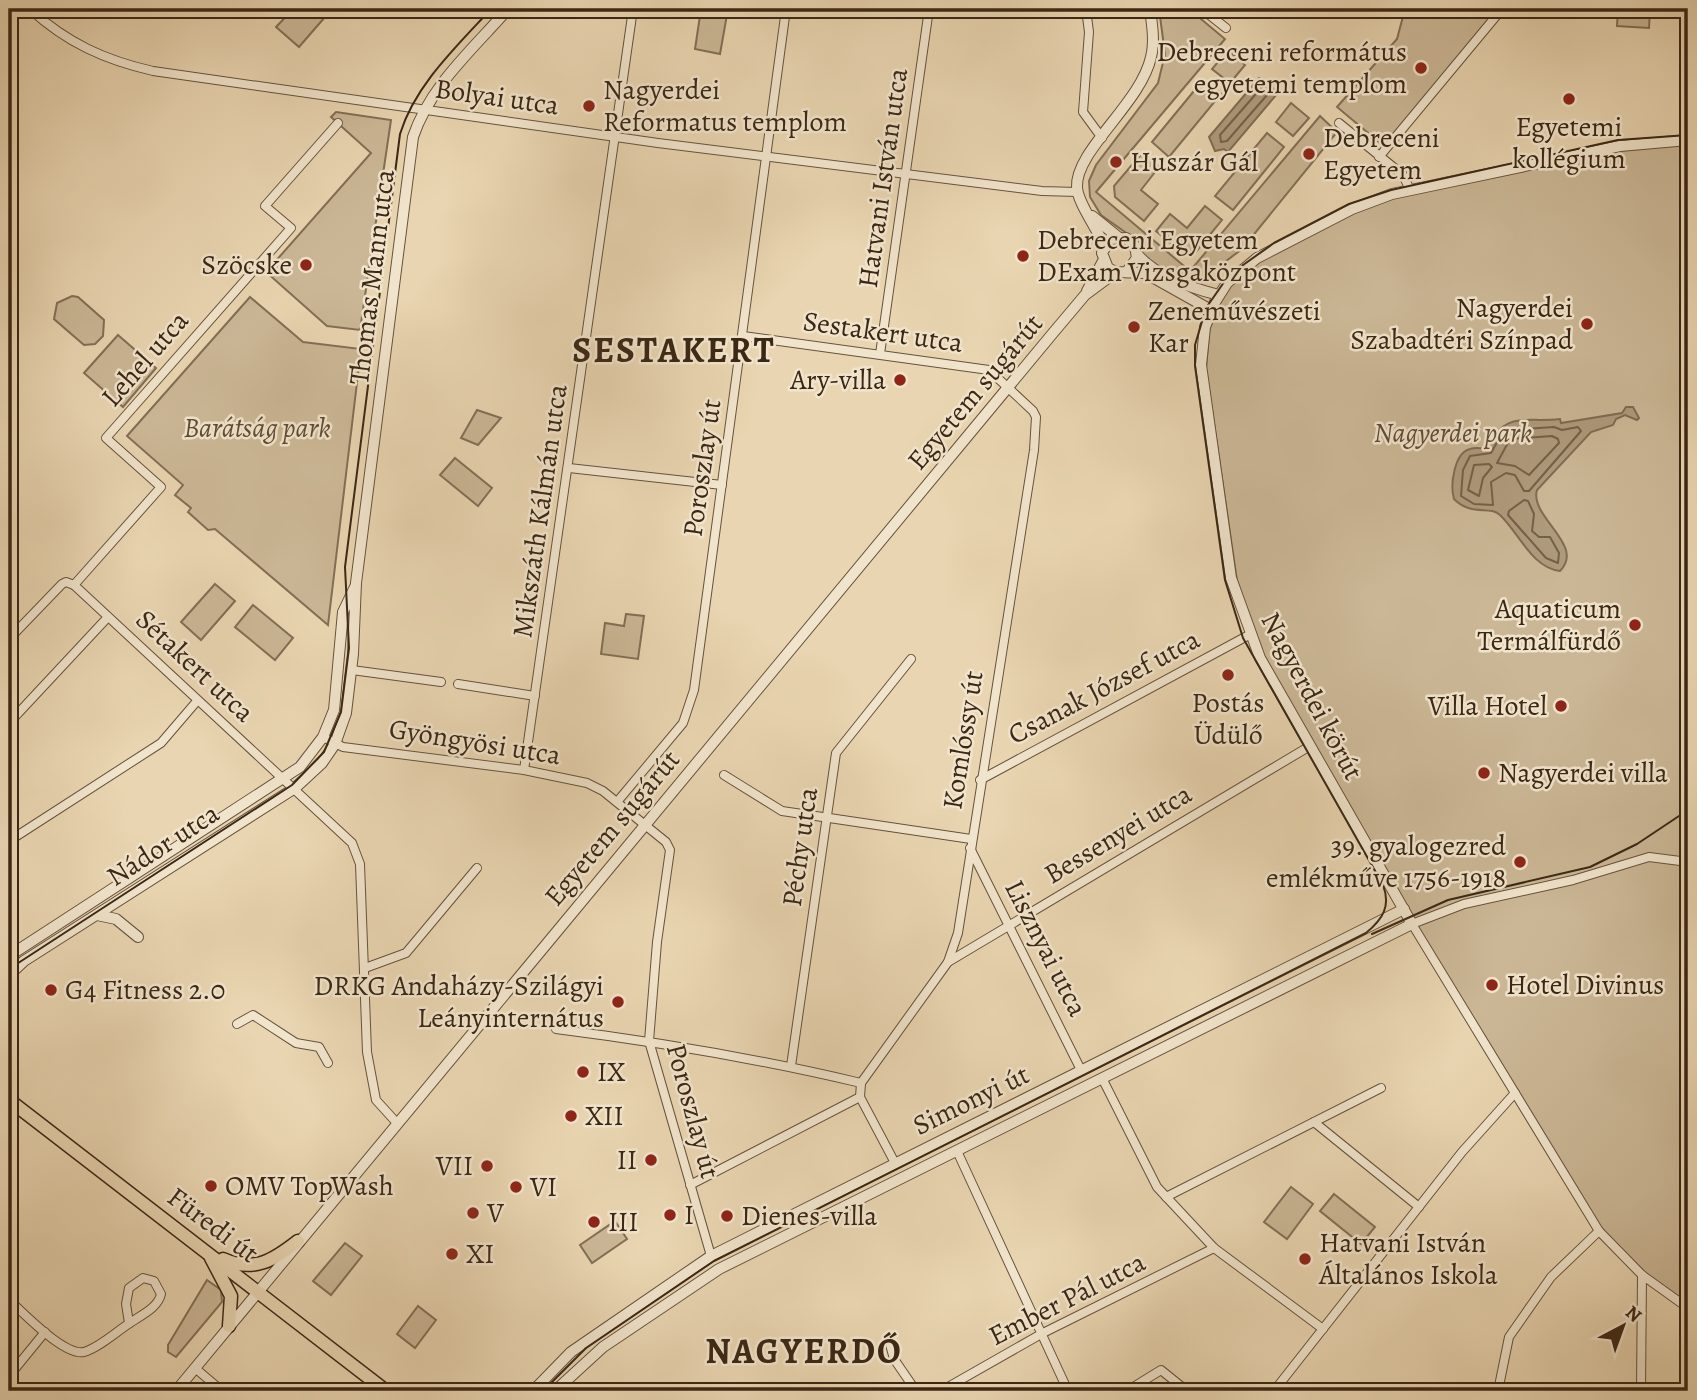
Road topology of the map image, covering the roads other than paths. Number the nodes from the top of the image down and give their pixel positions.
1 (30, 9) edge
2 (508, 9) edge
3 (633, 9) edge
4 (786, 9) edge
5 (929, 9) edge
6 (1086, 9) edge
7 (1150, 9) edge
8 (1202, 9) edge
9 (1502, 9) edge
10 (1226, 28) dead end
11 (422, 110) junction
12 (338, 123) dead end
13 (1339, 123) dead end
14 (615, 136) junction
15 (1102, 138) junction
16 (1688, 140) edge
17 (768, 157) junction
18 (1379, 157) junction
19 (908, 174) junction
20 (1410, 190) junction
21 (1077, 192) junction
22 (1089, 213) junction
23 (1118, 237) junction
24 (1104, 245) junction
25 (1138, 254) junction
26 (1103, 261) junction
27 (1128, 271) junction
28 (1116, 272) junction
29 (1219, 295) junction
30 (1085, 296) junction
31 (1210, 310) junction
32 (743, 336) junction
33 (880, 354) junction
34 (1007, 390) junction
35 (569, 468) junction
36 (722, 485) junction
37 (356, 583) junction
38 (74, 586) junction
39 (108, 617) junction
40 (1249, 635) junction
41 (9, 639) edge
42 (912, 659) dead end
43 (352, 670) junction
44 (441, 682) dead end
45 (457, 684) dead end
46 (535, 696) junction
47 (197, 701) junction
48 (9, 723) edge
49 (323, 737) junction
50 (335, 744) junction
51 (1310, 746) junction
52 (524, 770) junction
53 (724, 775) dead end
54 (286, 780) junction
55 (980, 780) junction
56 (295, 788) junction
57 (617, 802) junction
58 (827, 818) junction
59 (644, 824) junction
60 (9, 841) edge
61 (970, 843) junction
62 (670, 850) joint
63 (1688, 862) edge
64 (477, 868) dead end
65 (110, 891) junction
66 (117, 902) junction
67 (1404, 909) junction
68 (96, 915) junction
69 (1412, 924) junction
70 (1009, 926) junction
71 (138, 937) dead end
72 (9, 956) edge
73 (948, 962) junction
74 (365, 968) junction
75 (9, 975) edge
76 (237, 1024) dead end
77 (556, 1029) dead end
78 (649, 1041) junction
79 (328, 1063) dead end
80 (791, 1066) junction
81 (1082, 1070) junction
82 (1101, 1078) junction
83 (861, 1083) junction
84 (1381, 1088) dead end
85 (1515, 1093) junction
86 (860, 1097) junction
87 (9, 1100) edge
88 (396, 1122) junction
89 (1314, 1122) junction
90 (957, 1151) junction
91 (895, 1163) junction
92 (690, 1185) junction
93 (1166, 1197) junction
94 (1419, 1208) junction
95 (1599, 1231) junction
96 (298, 1241) junction
97 (1214, 1248) junction
98 (207, 1252) junction
99 (711, 1256) junction
100 (1642, 1275) junction
101 (258, 1290) junction
102 (9, 1300) edge
103 (1688, 1308) edge
104 (129, 1324) junction
105 (229, 1326) junction
106 (1323, 1329) junction
107 (46, 1332) junction
108 (1042, 1333) junction
109 (889, 1341) dead end
110 (195, 1368) junction
111 (9, 1376) edge
112 (176, 1391) edge
113 (222, 1391) edge
114 (386, 1391) edge
115 (533, 1391) edge
116 (555, 1391) edge
117 (916, 1391) edge
118 (940, 1391) edge
119 (1068, 1391) edge
120 (1127, 1391) edge
121 (1187, 1391) edge
122 (1274, 1391) edge
123 (1498, 1391) edge
124 (1641, 1391) edge

1 - 11 street, Bolyai utca
2 - 11 street, Thomas Mann utca
3 - 14 street, Mikszáth Kálmán utca
4 - 17 street, Poroszlay út
5 - 19 street, Hatvani István utca
6 - 15 street
7 - 15 street
8 - 10 street
9 - 18 street
11 - 14 street, Bolyai utca
11 - 37 street, Thomas Mann utca
12 - 38 street, Lehel utca
13 - 18 street
14 - 17 street, Bolyai utca
14 - 35 street, Mikszáth Kálmán utca
15 - 21 street
16 - 20 street, Nagyerdei körút
17 - 19 street, Bolyai utca
17 - 32 street, Poroszlay út
18 - 20 street
19 - 21 street, Bolyai utca
19 - 33 street, Hatvani István utca
20 - 29 street, Nagyerdei körút
21 - 22 street
22 - 23 street
22 - 24 street
23 - 24 street
23 - 25 street
24 - 26 street
25 - 27 street
25 - 29 street
26 - 28 street
26 - 30 street, Egyetem sugárút
27 - 28 street
27 - 31 street
28 - 30 street, Egyetem sugárút
29 - 31 street, Nagyerdei körút
30 - 34 street, Egyetem sugárút
31 - 40 street, Nagyerdei körút
32 - 33 street, Sestakert utca
32 - 36 street, Poroszlay út
33 - 34 street, Sestakert utca
34 - 55 street, Komlóssy út
34 - 59 street, Egyetem sugárút
35 - 36 street
35 - 46 street, Mikszáth Kálmán utca
36 - 57 street, Poroszlay út
37 - 43 street, Thomas Mann utca
37 - 49 street, Thomas Mann utca
38 - 39 street, Sétakert utca
38 - 41 street, Lehel utca
39 - 47 street, Sétakert utca
39 - 48 street
40 - 51 street, Nagyerdei körút
40 - 55 street, Csanak József utca
42 - 58 street, Péchy utca
43 - 44 street
43 - 50 street, Thomas Mann utca
45 - 46 street
46 - 52 street, Mikszáth Kálmán utca
47 - 54 street, Sétakert utca
47 - 60 street
49 - 50 street, Gyöngyösi utca
49 - 54 street, Nádor utca
50 - 52 street, Gyöngyösi utca
50 - 56 street, Nádor utca
51 - 67 street, Nagyerdei körút
51 - 70 street, Bessenyei utca
52 - 57 street, Gyöngyösi utca
53 - 58 street
54 - 56 street
54 - 65 street, Nádor utca
55 - 61 street, Komlóssy út
56 - 66 street, Nádor utca
56 - 74 street
57 - 59 street, Gyöngyösi utca
58 - 61 street
58 - 80 street, Péchy utca
59 - 62 street, Gyöngyösi utca
59 - 88 street, Egyetem sugárút
61 - 70 street, Lisznyai utca
61 - 73 street, Komlóssy út
62 - 78 street, Poroszlay út
63 - 69 street
64 - 74 street
65 - 66 street
65 - 72 street, Nádor utca
66 - 68 street, Nádor utca
67 - 69 street, Nagyerdei körút
67 - 81 street, Simonyi út
68 - 71 street
68 - 75 street, Nádor utca
69 - 82 street, Simonyi út
69 - 85 street, Nagyerdei körút
70 - 73 street, Bessenyei utca
70 - 81 street, Lisznyai utca
73 - 83 street, Komlóssy út
74 - 88 street
76 - 79 street
77 - 78 street
78 - 80 street
78 - 92 street, Poroszlay út
80 - 83 street
81 - 91 street, Simonyi út
82 - 90 street, Simonyi út
82 - 93 street
83 - 86 street
84 - 89 street
85 - 94 street
85 - 95 street, Nagyerdei körút
86 - 91 street
86 - 92 street
87 - 98 main road, Füredi út
88 - 96 street, Egyetem sugárút
89 - 93 street
89 - 94 street
90 - 108 street
90 - 116 street, Simonyi út
91 - 99 street, Simonyi út
92 - 99 street, Poroszlay út
93 - 97 street
94 - 106 street
95 - 100 street, Nagyerdei körút
95 - 123 street
96 - 98 main road
96 - 101 street, Egyetem sugárút
97 - 106 street
97 - 108 street, Ember Pál utca
98 - 101 main road, Füredi út
98 - 105 main road
99 - 115 street, Simonyi út
100 - 103 street, Nagyerdei körút
100 - 124 street
101 - 105 street, Egyetem sugárút
101 - 114 main road, Füredi út
102 - 107 street
104 - 104 street
104 - 107 street
105 - 110 street, Egyetem sugárút
106 - 122 street
107 - 111 street
108 - 118 street, Ember Pál utca
108 - 119 street
109 - 117 street
110 - 112 street, Egyetem sugárút
110 - 113 street
120 - 121 street

